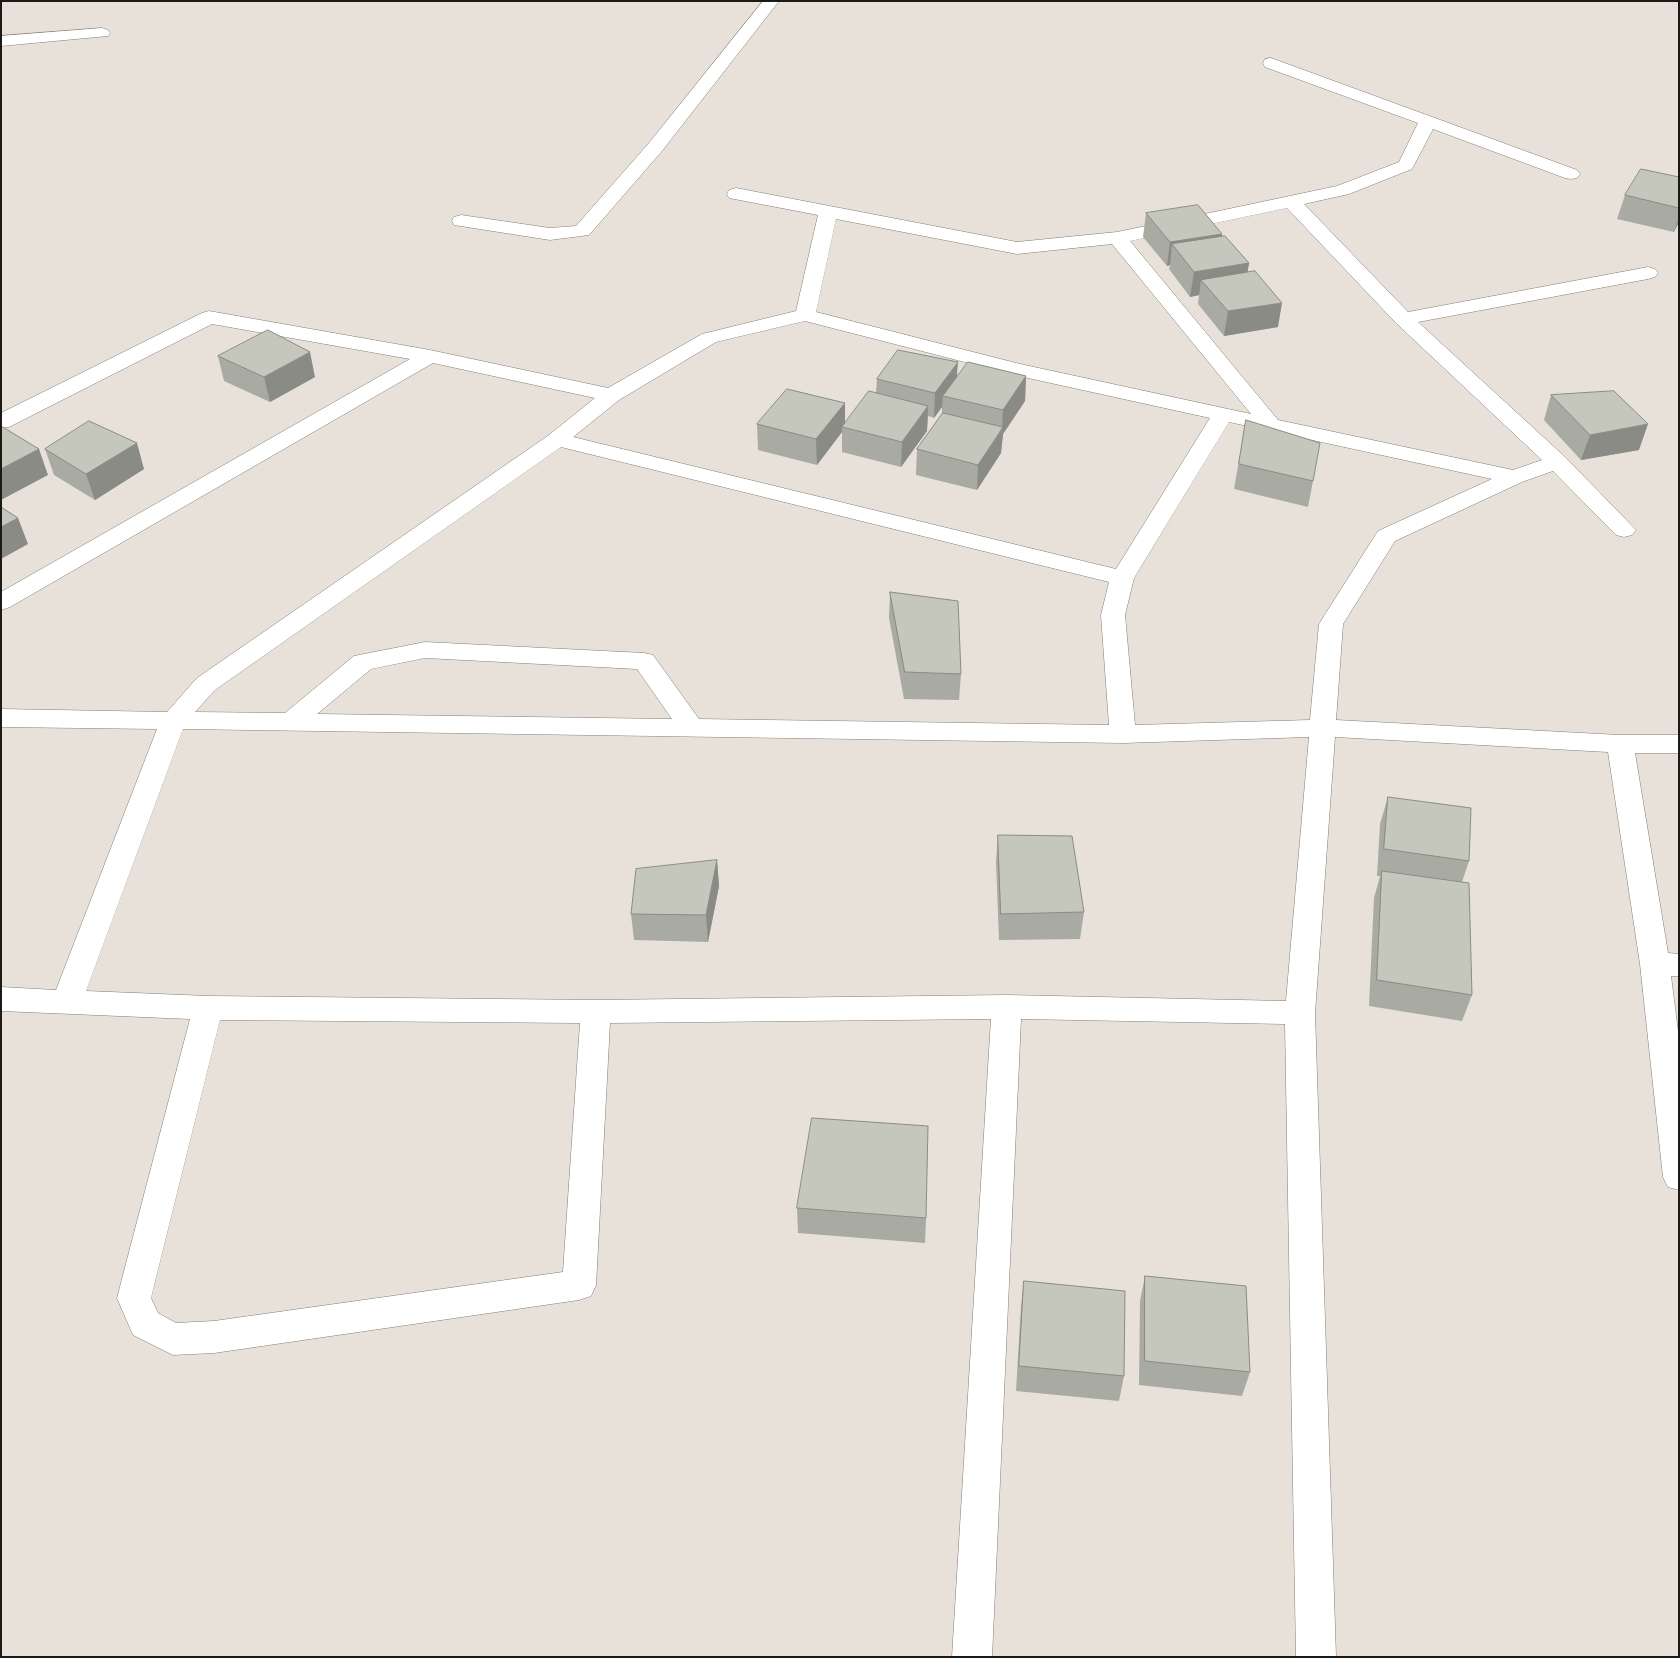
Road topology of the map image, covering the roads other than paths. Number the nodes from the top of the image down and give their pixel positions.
1 (771, 1) edge
2 (102, 33) dead end
3 (1, 41) edge
4 (1271, 63) dead end
5 (1428, 121) junction
6 (1571, 174) dead end
7 (736, 194) dead end
8 (1290, 200) junction
9 (828, 212) junction
10 (462, 221) dead end
11 (1117, 238) junction
12 (1648, 273) dead end
13 (805, 315) junction
14 (1403, 319) junction
15 (430, 356) junction
16 (610, 394) junction
17 (1222, 415) junction
18 (1, 422) edge
19 (1270, 424) junction
20 (557, 440) junction
21 (1557, 462) junction
22 (1514, 477) junction
23 (1624, 530) dead end
24 (1122, 578) junction
25 (1, 602) edge
26 (1, 718) edge
27 (173, 721) junction
28 (290, 723) junction
29 (692, 728) junction
30 (1324, 728) junction
31 (1123, 734) junction
32 (1620, 744) junction
33 (1679, 744) edge
34 (1667, 964) edge
35 (1, 999) edge
36 (67, 1001) junction
37 (1007, 1007) junction
38 (208, 1008) junction
39 (596, 1012) junction
40 (1300, 1013) junction
41 (1679, 1178) edge
42 (972, 1657) edge
43 (1316, 1657) edge

1 - 10 street
2 - 3 street
4 - 5 street
5 - 6 street
5 - 8 street
7 - 9 street
8 - 11 street
8 - 14 street
9 - 11 street
9 - 13 street
11 - 19 street
12 - 14 street
13 - 16 street
13 - 17 street
14 - 21 street
15 - 16 street
15 - 18 street
15 - 25 street
16 - 20 street
17 - 19 street
17 - 24 street
19 - 22 street
20 - 24 street
20 - 27 street
21 - 22 street
21 - 23 street
22 - 30 street
24 - 31 street
26 - 27 street
27 - 28 street
27 - 36 street
28 - 29 street
28 - 29 street
29 - 31 street
30 - 31 street
30 - 32 street
30 - 40 street
32 - 33 street
32 - 34 street
34 - 41 street
35 - 36 street
36 - 38 street
37 - 39 street
37 - 40 street
37 - 42 street
38 - 39 street
38 - 39 street
40 - 43 street

